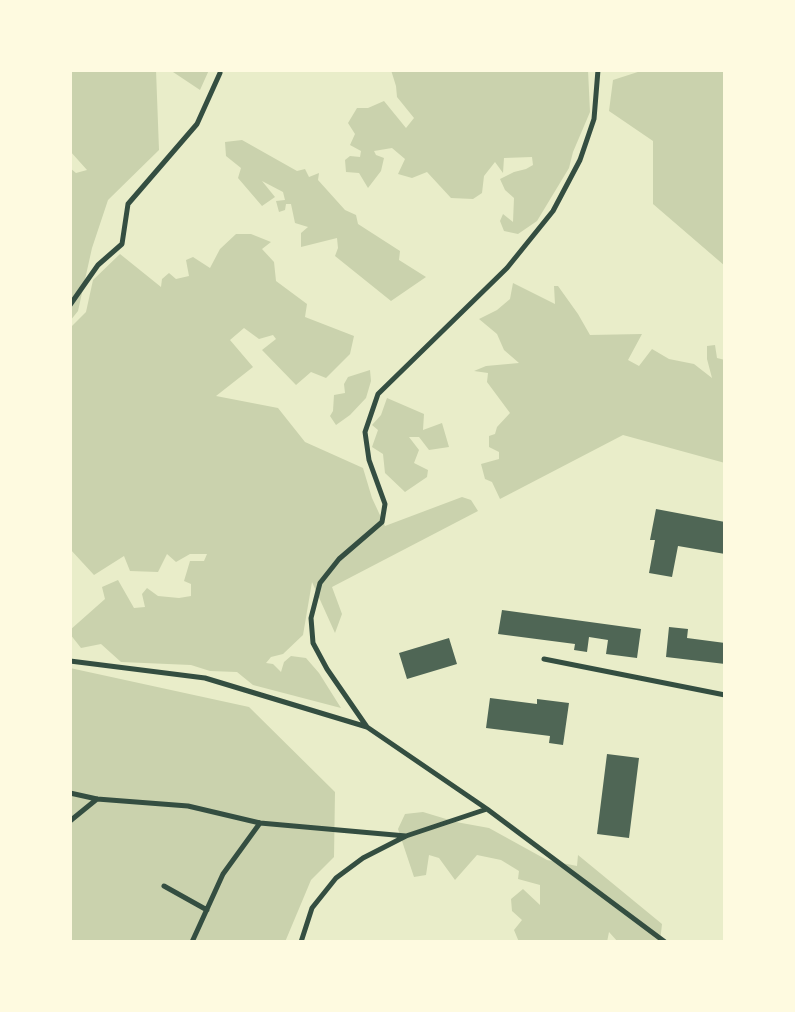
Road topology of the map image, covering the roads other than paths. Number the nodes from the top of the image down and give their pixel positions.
1 (598, 70) edge
2 (220, 74) dead end
3 (70, 305) edge
4 (544, 659) dead end
5 (70, 661) edge
6 (725, 695) edge
7 (367, 727) junction
8 (70, 793) edge
9 (97, 799) junction
10 (487, 809) junction
11 (70, 821) edge
12 (260, 823) junction
13 (406, 836) junction
14 (164, 886) dead end
15 (207, 910) junction
16 (192, 942) edge
17 (302, 942) edge
18 (665, 942) edge

1 - 7 lane
2 - 3 lane
4 - 6 lane
5 - 7 lane
7 - 10 lane
8 - 9 lane
9 - 11 lane
9 - 12 lane
10 - 13 lane
10 - 18 lane
12 - 13 lane
12 - 15 lane
13 - 17 lane
14 - 15 lane
15 - 16 lane

